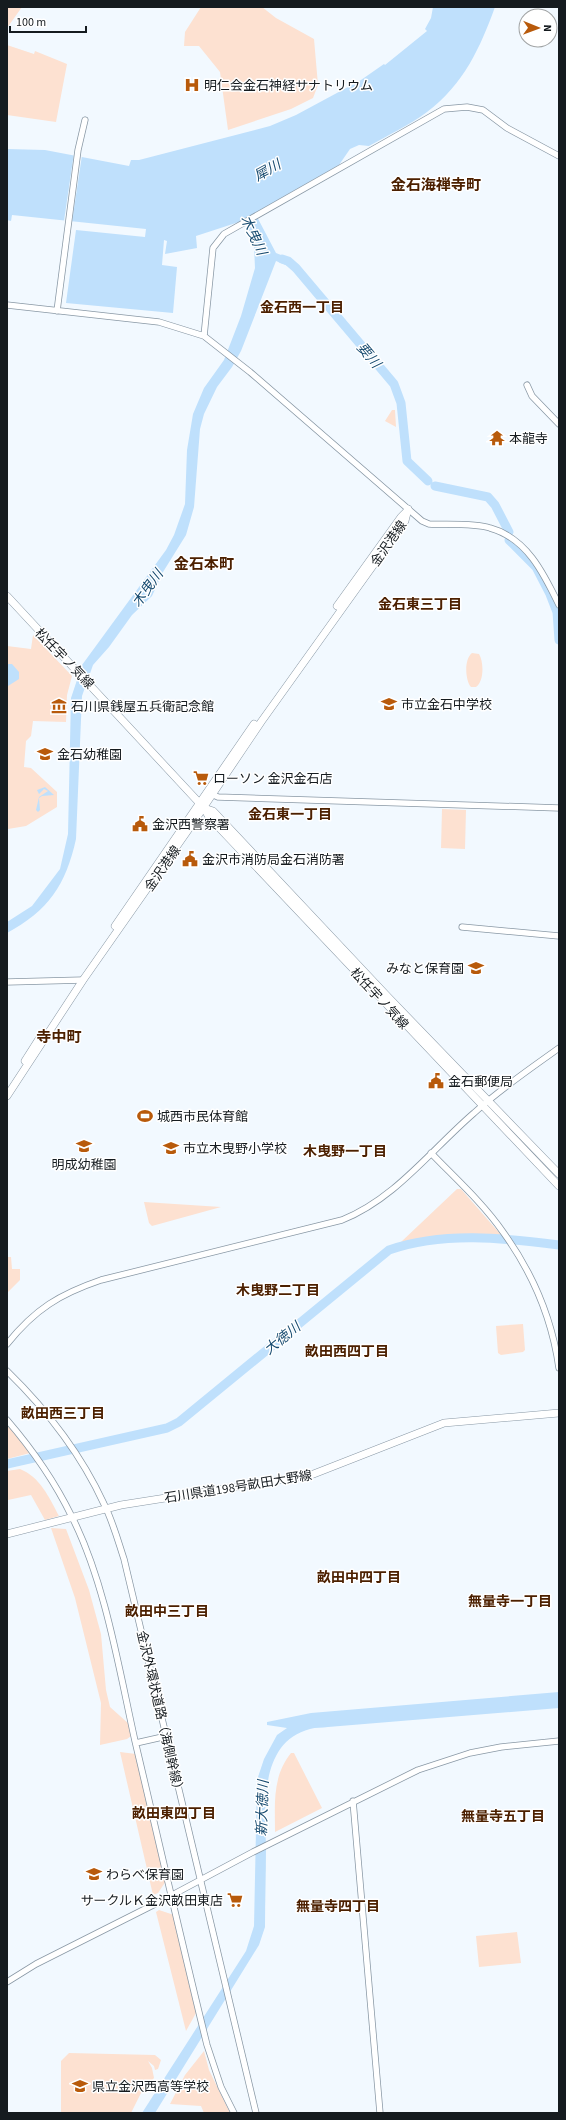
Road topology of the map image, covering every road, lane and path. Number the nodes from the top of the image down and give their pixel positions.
1 (84, 120) dead end
2 (559, 156) edge
3 (7, 304) edge
4 (57, 311) junction
5 (204, 336) junction
6 (527, 385) dead end
7 (559, 424) edge
8 (408, 509) junction
9 (7, 596) edge
10 (559, 606) edge
11 (210, 794) junction
12 (201, 806) junction
13 (559, 808) edge
14 (462, 927) dead end
15 (559, 936) edge
16 (81, 980) junction
17 (7, 982) edge
18 (559, 1048) edge
19 (7, 1087) edge
20 (7, 1096) edge
21 (485, 1103) junction
22 (431, 1153) junction
23 (559, 1174) edge
24 (559, 1186) edge
25 (7, 1344) edge
26 (558, 1352) edge
27 (559, 1368) edge
28 (7, 1371) edge
29 (559, 1413) edge
30 (7, 1420) edge
31 (107, 1509) junction
32 (73, 1518) junction
33 (7, 1534) edge
34 (166, 1733) junction
35 (559, 1741) edge
36 (136, 1743) junction
37 (353, 1801) junction
38 (200, 1880) junction
39 (172, 1895) junction
40 (7, 1982) edge
41 (234, 2113) edge
42 (256, 2113) edge
43 (380, 2113) edge

1 - 4 street
2 - 5 street
3 - 4 street
4 - 5 street
5 - 8 street
6 - 7 street
8 - 10 street
8 - 11 main road, 金沢港線
9 - 12 main road, 松任宇ノ気線
11 - 12 main road, 金沢港線
11 - 13 street
12 - 16 main road, 金沢港線
12 - 21 main road, 松任宇ノ気線
14 - 15 street
16 - 17 street
16 - 19 main road, 金沢港線
16 - 20 main road, 金沢港線
18 - 21 street
21 - 22 street
21 - 23 main road, 松任宇ノ気線
21 - 24 main road, 松任宇ノ気線
22 - 25 street
22 - 26 street
26 - 27 street
28 - 31 street, 金沢外環状道路（海側幹線）
29 - 31 main road, 石川県道198号畝田大野線
30 - 32 street
31 - 32 main road, 石川県道198号畝田大野線
31 - 34 street, 金沢外環状道路（海側幹線）
32 - 33 main road, 石川県道198号畝田大野線
32 - 36 street
34 - 36 street
34 - 38 street, 金沢外環状道路（海側幹線）
35 - 37 street
36 - 39 street
37 - 38 street
37 - 43 street
38 - 39 street
38 - 42 street, 金沢外環状道路（海側幹線）
39 - 40 street
39 - 41 street

